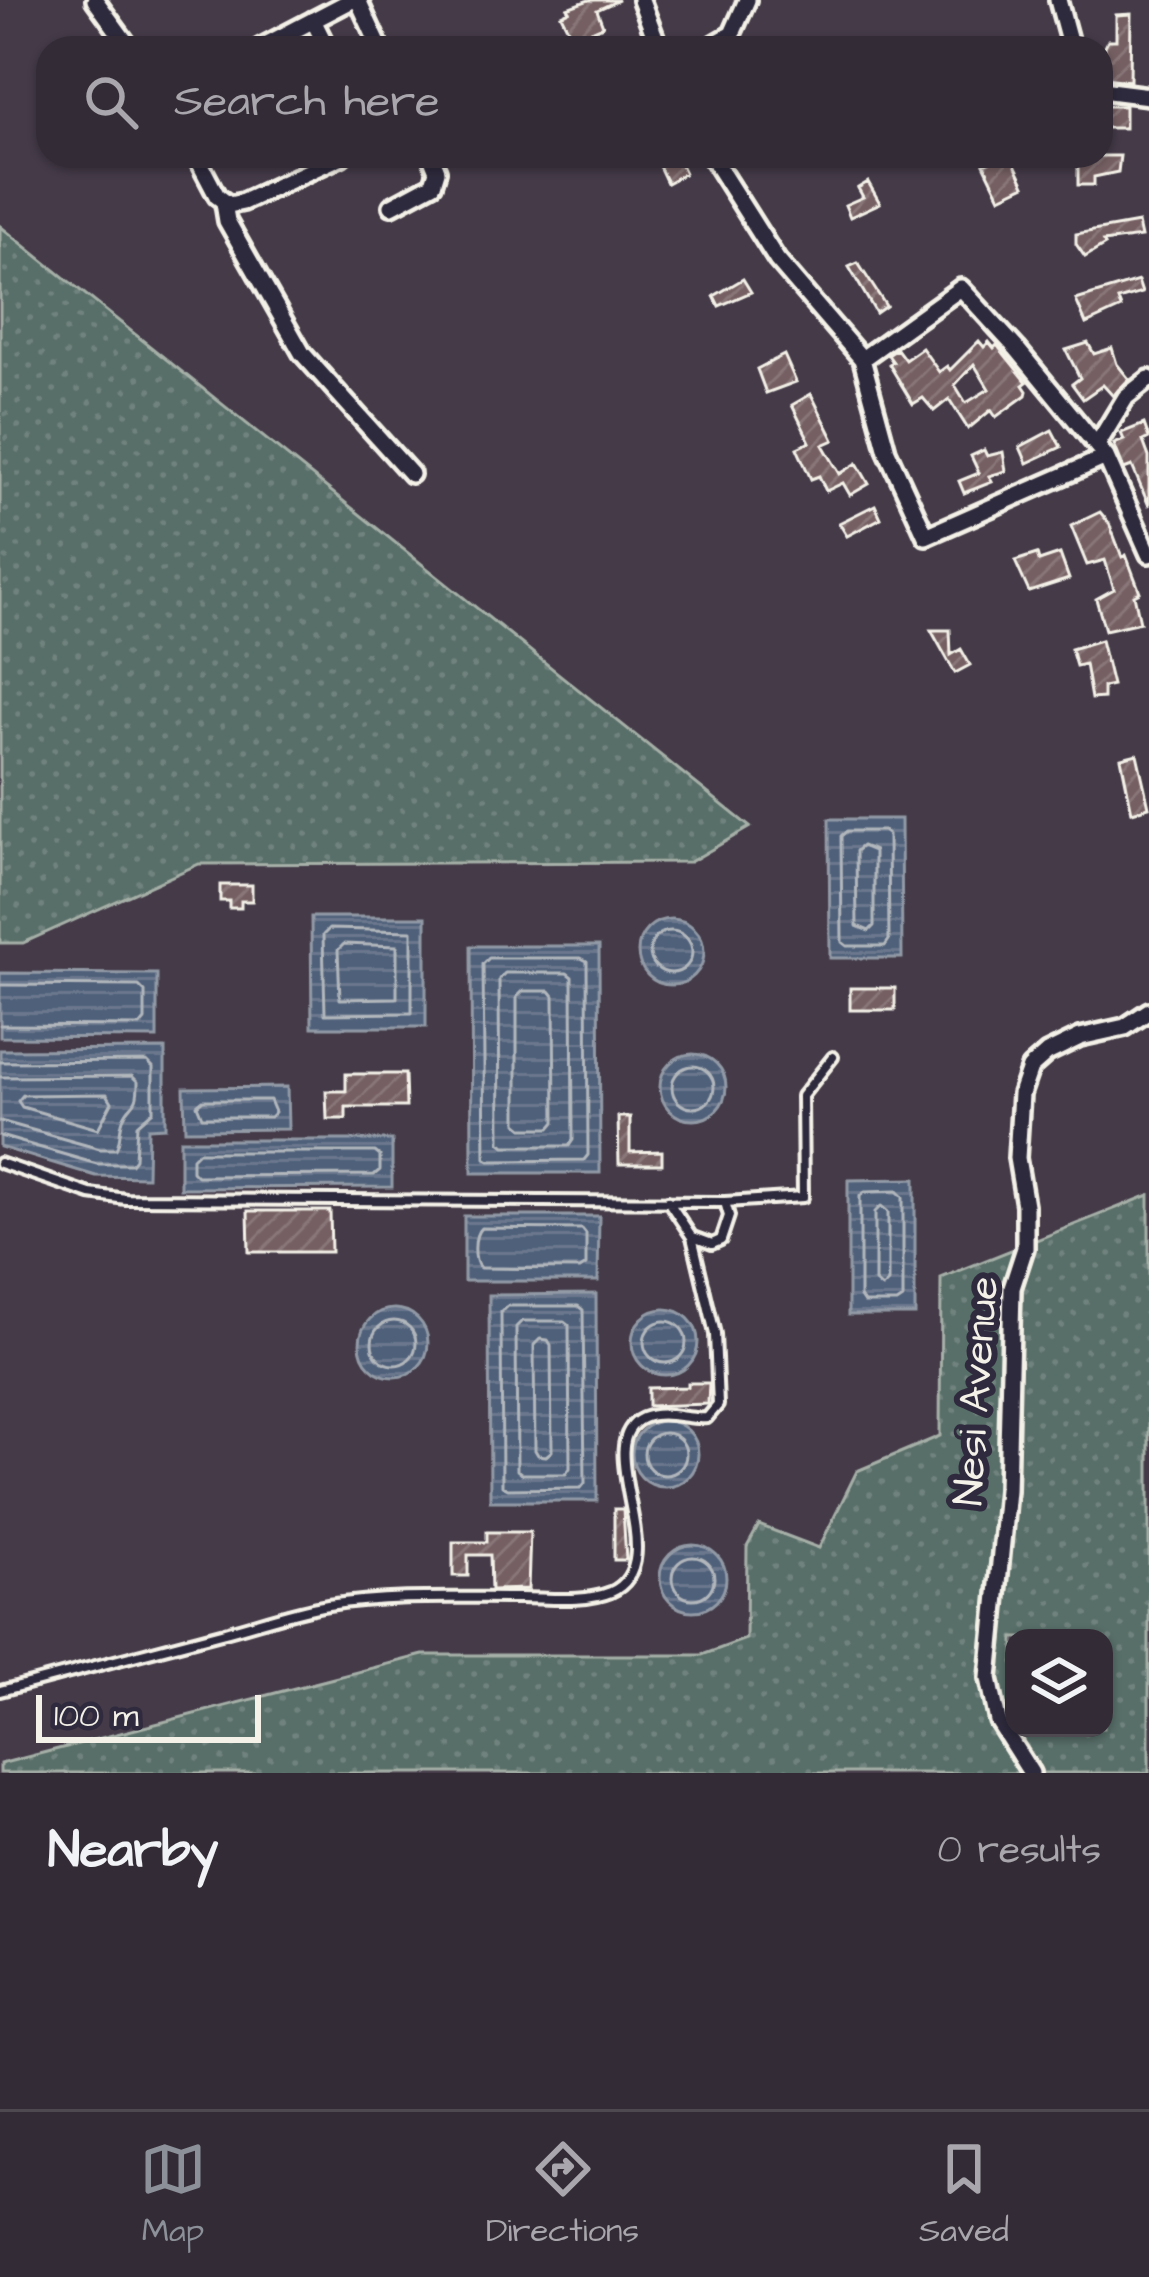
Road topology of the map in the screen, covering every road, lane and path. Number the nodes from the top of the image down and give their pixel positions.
1 (95, 0) edge
2 (355, 0) edge
3 (641, 0) edge
4 (746, 0) edge
5 (1058, 0) edge
6 (313, 20) junction
7 (121, 36) edge
8 (283, 36) edge
9 (321, 36) edge
10 (374, 36) edge
11 (654, 36) edge
12 (728, 36) edge
13 (1068, 36) edge
14 (1113, 92) edge
15 (1149, 96) edge
16 (203, 168) edge
17 (316, 168) edge
18 (436, 168) edge
19 (719, 168) edge
20 (224, 203) junction
21 (392, 206) dead end
22 (862, 359) junction
23 (1149, 379) edge
24 (1101, 451) junction
25 (411, 474) dead end
26 (1149, 554) edge
27 (1149, 1011) edge
28 (832, 1057) dead end
29 (0, 1163) edge
30 (668, 1201) junction
31 (724, 1202) junction
32 (692, 1237) junction
33 (0, 1691) edge
34 (1031, 1773) edge

1 - 7 street
2 - 6 street
2 - 10 street
3 - 11 street
4 - 12 street
5 - 13 street
6 - 8 street
6 - 9 street
14 - 15 street
16 - 20 street
17 - 20 street
18 - 21 street
19 - 22 street
20 - 25 street
22 - 24 street
22 - 24 street
23 - 24 street
24 - 26 street
27 - 34 street, Nesi Avenue
28 - 31 lane
29 - 30 lane
30 - 31 lane
30 - 32 lane
31 - 32 lane
32 - 33 lane

